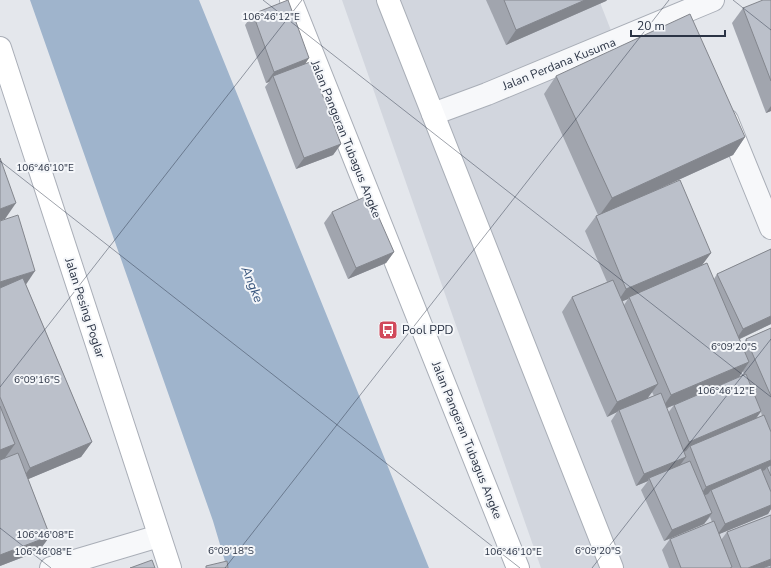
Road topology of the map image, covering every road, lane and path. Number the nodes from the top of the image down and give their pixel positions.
1 (291, 0) edge
2 (388, 0) edge
3 (713, 0) edge
4 (0, 48) edge
5 (718, 99) edge
6 (434, 114) junction
7 (771, 228) edge
8 (159, 536) junction
9 (51, 568) edge
10 (170, 568) edge
11 (518, 568) edge
12 (612, 568) edge

1 - 11 main road, Jalan Pangeran Tubagus Angke
2 - 6 main road
3 - 6 street, Jalan Perdana Kusuma
4 - 8 main road, Jalan Pesing Poglar
5 - 7 street
6 - 12 main road
8 - 9 street
8 - 10 main road, Jalan Pesing Poglar

